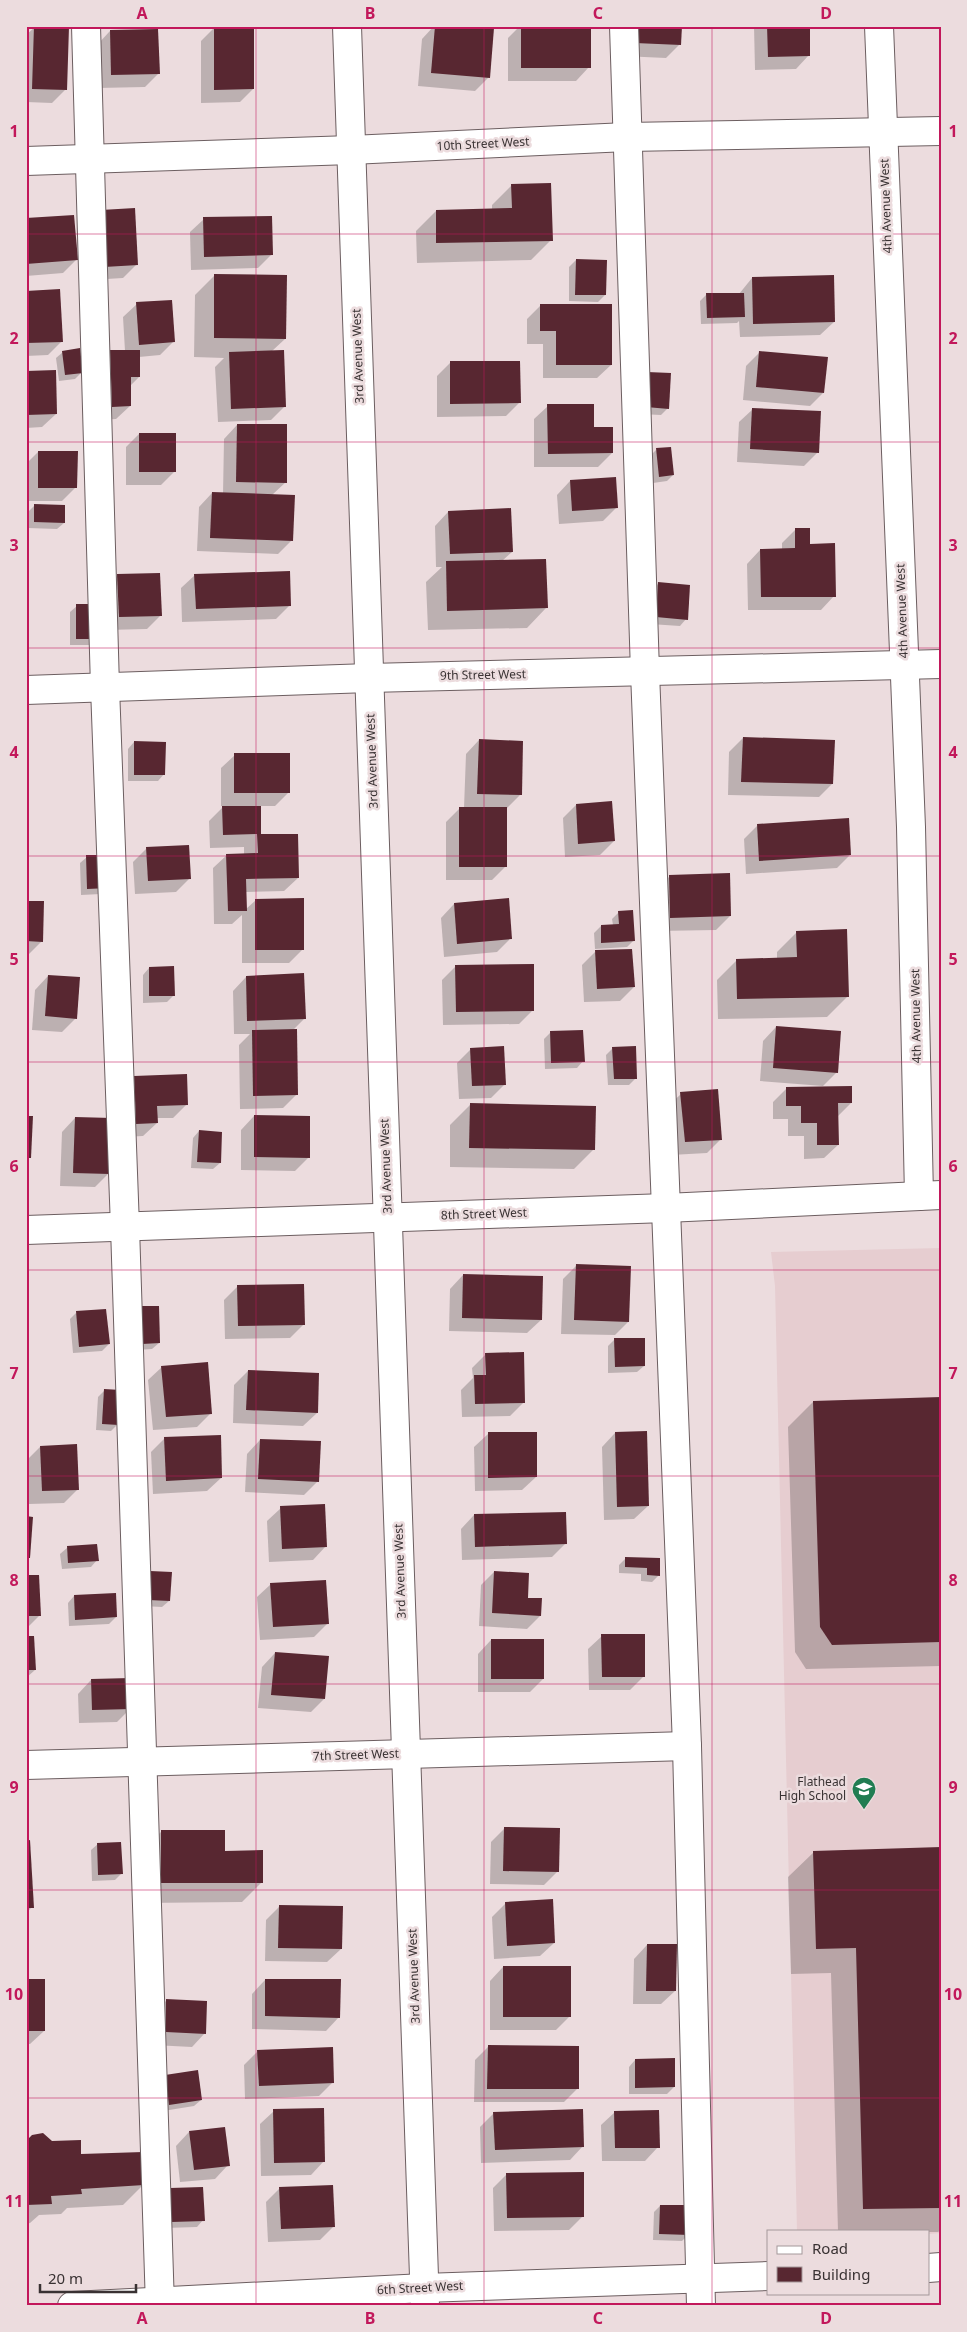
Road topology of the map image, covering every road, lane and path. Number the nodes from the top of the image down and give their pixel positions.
1 (86, 26) edge
2 (347, 26) edge
3 (624, 26) edge
4 (879, 26) edge
5 (941, 131) edge
6 (883, 133) junction
7 (627, 137) junction
8 (351, 150) junction
9 (90, 160) junction
10 (26, 161) edge
11 (941, 664) edge
12 (904, 666) junction
13 (645, 672) junction
14 (369, 678) junction
15 (105, 687) junction
16 (26, 690) edge
17 (930, 1195) edge
18 (666, 1208) junction
19 (388, 1217) junction
20 (125, 1227) junction
21 (26, 1230) edge
22 (687, 1746) junction
23 (406, 1754) junction
24 (141, 1761) junction
25 (26, 1765) edge
26 (767, 2276) edge
27 (700, 2279) junction
28 (425, 2297) edge
29 (160, 2304) edge
30 (72, 2306) edge
31 (701, 2306) edge

1 - 9 street
2 - 8 street, 3rd Avenue West
3 - 7 street
4 - 6 street, 4th Avenue West
5 - 6 street, 10th Street West
6 - 7 street, 10th Street West
6 - 12 street, 4th Avenue West
7 - 8 street, 10th Street West
7 - 13 street
8 - 9 street, 10th Street West
8 - 14 street, 3rd Avenue West
9 - 10 street, 10th Street West
9 - 15 street
11 - 12 street, 9th Street West
12 - 13 street, 9th Street West
12 - 17 street, 4th Avenue West
13 - 14 street, 9th Street West
13 - 18 street
14 - 15 street, 9th Street West
14 - 19 street, 3rd Avenue West
15 - 16 street, 9th Street West
15 - 20 street
17 - 18 street, 8th Street West
18 - 19 street, 8th Street West
18 - 22 street
19 - 20 street, 8th Street West
19 - 23 street, 3rd Avenue West
20 - 21 street, 8th Street West
20 - 24 street
22 - 23 street, 7th Street West
22 - 27 street
23 - 24 street, 7th Street West
23 - 28 street, 3rd Avenue West
24 - 25 street, 7th Street West
24 - 29 street
26 - 27 street, 6th Street West
27 - 28 street, 6th Street West
27 - 31 street
28 - 29 street, 6th Street West
29 - 30 street, 6th Street West

